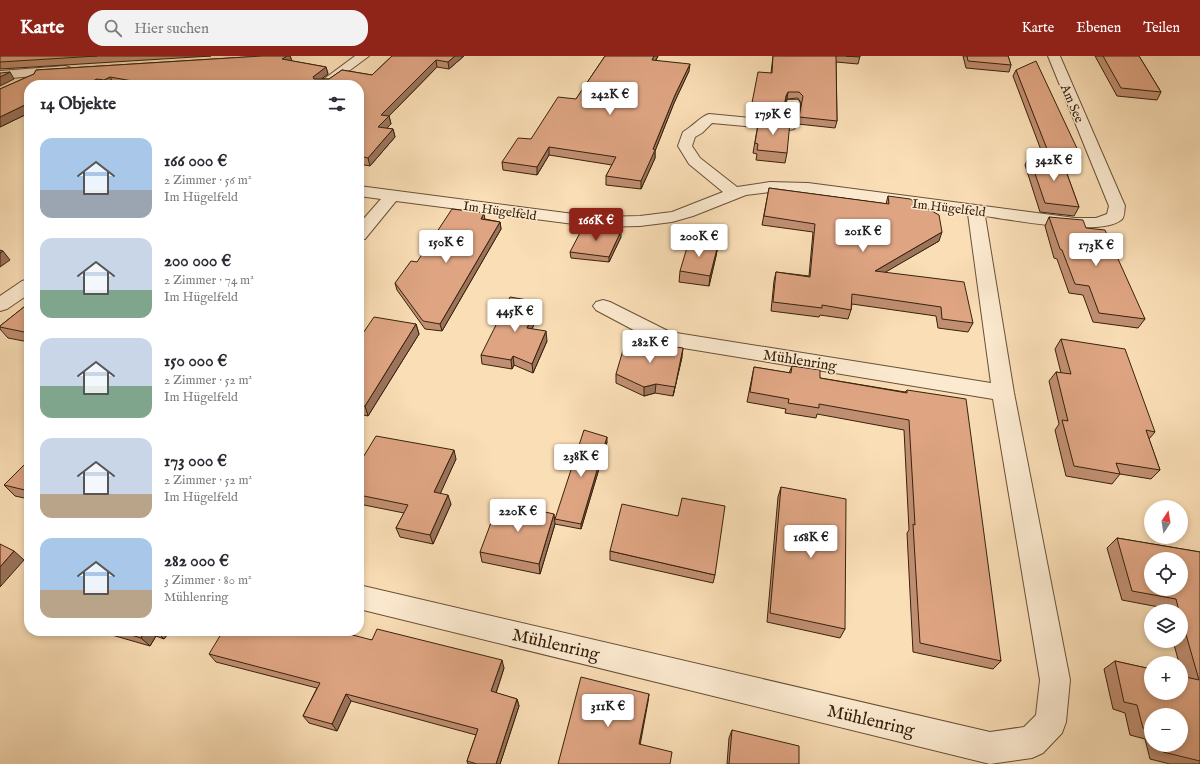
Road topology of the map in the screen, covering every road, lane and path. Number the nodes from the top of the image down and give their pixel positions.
1 (346, 56) edge
2 (1054, 56) edge
3 (362, 57) edge
4 (77, 70) edge
5 (45, 72) junction
6 (0, 75) edge
7 (28, 80) edge
8 (329, 80) edge
9 (24, 82) edge
10 (13, 87) edge
11 (793, 103) edge
12 (364, 192) edge
13 (734, 193) junction
14 (392, 196) junction
15 (976, 210) junction
16 (1116, 217) joint
17 (364, 229) edge
18 (24, 289) edge
19 (0, 306) edge
20 (603, 306) dead end
21 (1003, 393) junction
22 (364, 598) edge

1 - 3 street
2 - 16 street, Am See
3 - 8 street
4 - 5 street
5 - 6 street
5 - 7 street
9 - 10 street
11 - 13 street
12 - 14 street, Im Hügelfeld
13 - 14 street, Im Hügelfeld
13 - 15 street, Im Hügelfeld
14 - 17 street
15 - 16 street, Im Hügelfeld
15 - 21 street, Mühlenring
18 - 19 street
20 - 21 street, Mühlenring
21 - 22 street, Mühlenring

